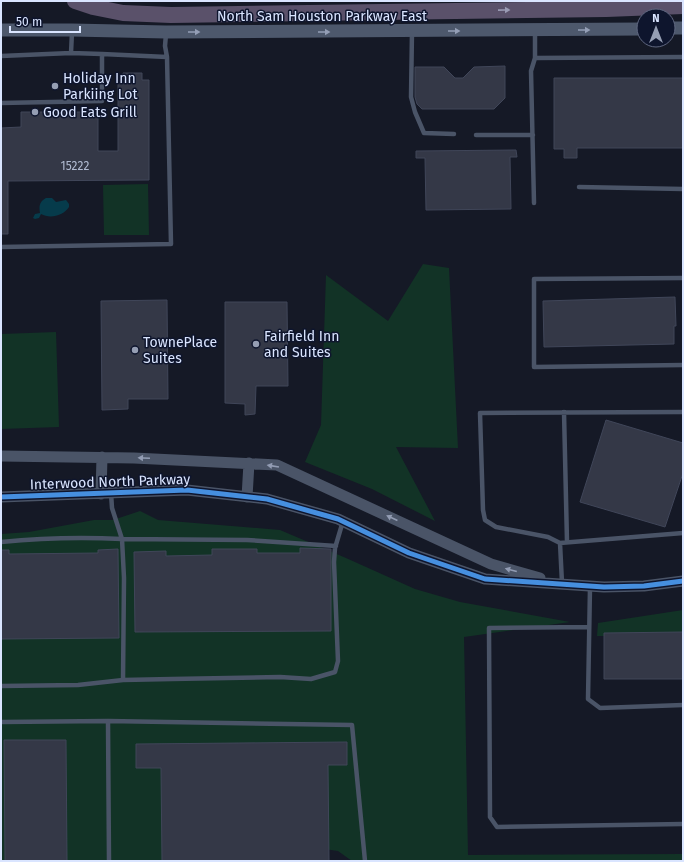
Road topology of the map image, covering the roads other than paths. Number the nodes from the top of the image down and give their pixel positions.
1 (75, 1) edge
2 (683, 6) edge
3 (636, 29) edge
4 (1, 30) edge
5 (72, 30) junction
6 (535, 30) junction
7 (412, 31) junction
8 (166, 32) junction
9 (71, 53) junction
10 (102, 54) junction
11 (1, 56) edge
12 (683, 56) edge
13 (167, 57) junction
14 (535, 58) junction
15 (1, 103) edge
16 (454, 134) dead end
17 (476, 135) dead end
18 (533, 135) junction
19 (579, 187) dead end
20 (683, 189) edge
21 (534, 203) dead end
22 (1, 247) edge
23 (683, 278) edge
24 (683, 365) edge
25 (564, 412) junction
26 (683, 412) edge
27 (1, 456) edge
28 (102, 457) junction
29 (249, 463) junction
30 (106, 494) junction
31 (1, 497) edge
32 (247, 497) junction
33 (343, 521) junction
34 (683, 533) edge
35 (122, 539) junction
36 (1, 542) edge
37 (567, 542) junction
38 (560, 543) junction
39 (336, 546) junction
40 (683, 580) edge
41 (562, 584) junction
42 (590, 587) junction
43 (588, 627) junction
44 (124, 680) junction
45 (1, 686) edge
46 (683, 705) edge
47 (108, 721) junction
48 (1, 722) edge
49 (683, 824) edge
50 (109, 861) edge
51 (365, 861) edge

1 -> 2 highway
6 -> 3 main road, North Sam Houston Parkway East
4 - 5 main road, North Sam Houston Parkway East
5 - 8 main road, North Sam Houston Parkway East
5 - 9 lane
7 -> 6 main road, North Sam Houston Parkway East
6 - 14 lane
8 -> 7 main road, North Sam Houston Parkway East
7 - 16 lane
8 - 13 lane
9 - 10 lane
9 - 11 lane
10 - 13 lane
10 - 15 lane
12 - 14 lane
13 - 22 lane
14 - 18 lane
17 - 18 lane
18 - 21 lane
19 - 20 lane
23 - 24 lane
25 - 26 lane
25 - 37 lane
25 - 38 lane
27 - 28 street, Interwood North Parkway
29 -> 28 street, Interwood North Parkway
28 - 30 street
29 - 32 street
41 -> 29 street, Interwood North Parkway
30 - 31 street, Interwood North Parkway
30 - 32 street, Interwood North Parkway
30 - 35 lane
32 - 33 street, Interwood North Parkway
33 - 39 lane
33 - 41 street, Interwood North Parkway
34 - 37 lane
35 - 36 lane
35 - 39 lane
35 - 44 lane
37 - 38 lane
38 - 41 lane
39 - 44 lane
40 - 42 street, Interwood North Parkway
41 - 42 street, Interwood North Parkway
42 - 43 lane
43 - 46 lane
43 - 49 lane
44 - 45 lane
47 - 48 lane
47 - 50 lane
47 - 51 lane

